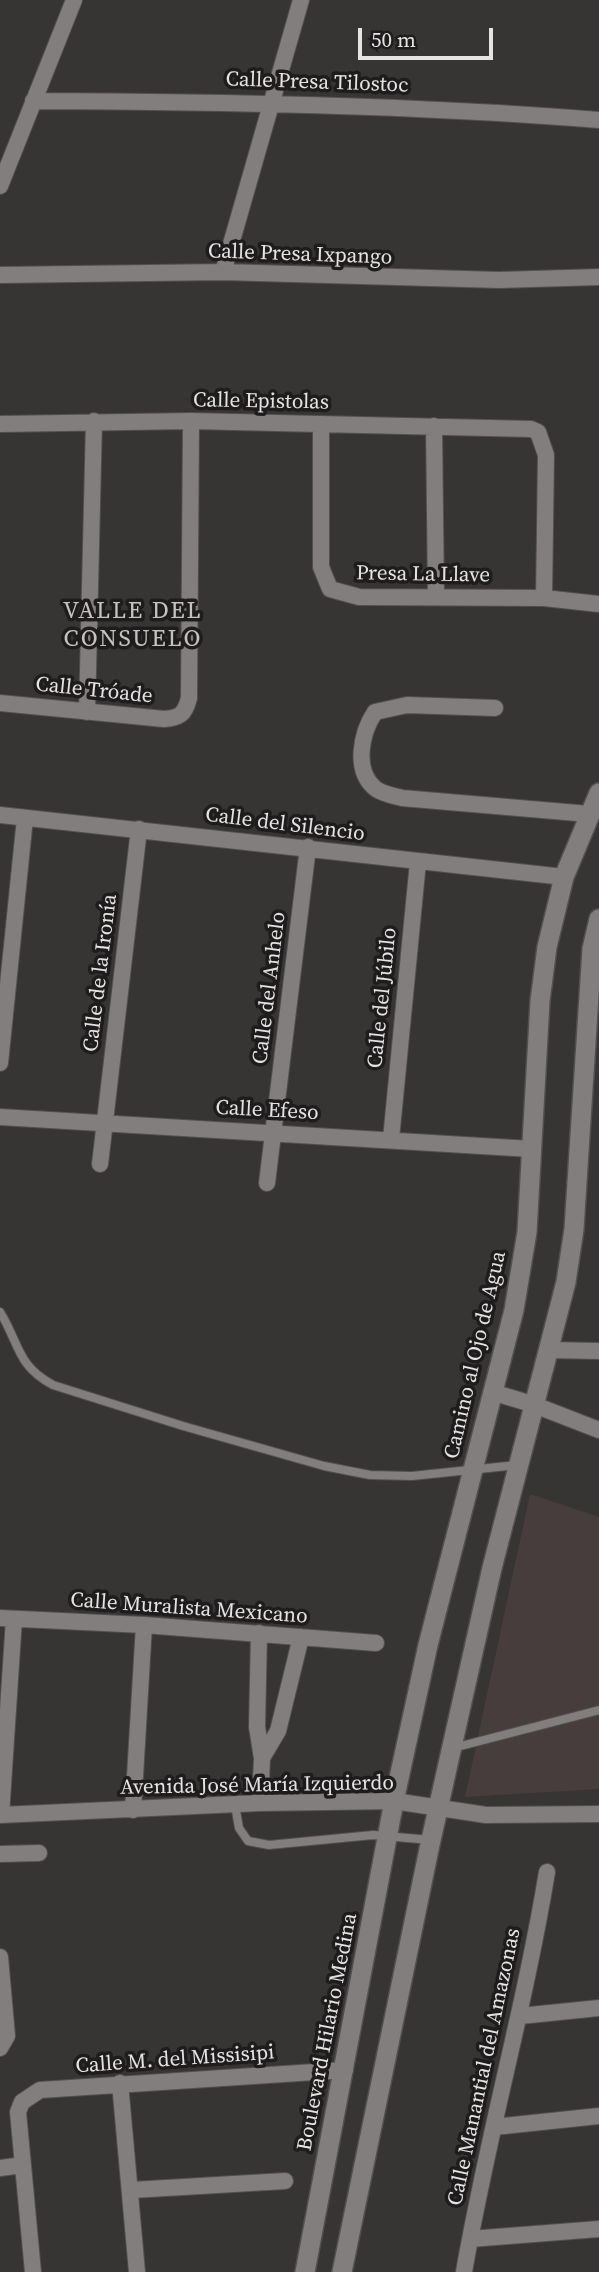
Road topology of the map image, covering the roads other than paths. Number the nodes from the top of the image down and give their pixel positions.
1 (74, 0) edge
2 (301, 0) edge
3 (33, 101) junction
4 (273, 102) junction
5 (599, 120) edge
6 (0, 186) edge
7 (223, 272) junction
8 (0, 275) edge
9 (599, 277) edge
10 (94, 421) junction
11 (191, 421) junction
12 (0, 424) edge
13 (321, 424) junction
14 (434, 426) junction
15 (436, 597) junction
16 (544, 598) junction
17 (599, 604) edge
18 (0, 703) edge
19 (495, 708) dead end
20 (87, 712) junction
21 (599, 793) edge
22 (589, 814) junction
23 (0, 815) edge
24 (25, 818) junction
25 (139, 829) junction
26 (308, 847) junction
27 (418, 862) junction
28 (564, 877) junction
29 (599, 919) edge
30 (593, 1014) edge
31 (0, 1063) edge
32 (0, 1117) edge
33 (104, 1122) junction
34 (274, 1133) junction
35 (391, 1139) junction
36 (531, 1149) junction
37 (100, 1164) dead end
38 (267, 1183) dead end
39 (0, 1312) edge
40 (548, 1350) junction
41 (599, 1351) edge
42 (495, 1394) junction
43 (533, 1404) junction
44 (599, 1430) edge
45 (517, 1465) junction
46 (475, 1467) junction
47 (7, 1619) edge
48 (144, 1625) junction
49 (259, 1633) junction
50 (301, 1637) junction
51 (376, 1643) dead end
52 (599, 1710) edge
53 (452, 1748) junction
54 (262, 1758) junction
55 (394, 1801) junction
56 (260, 1803) junction
57 (235, 1805) junction
58 (438, 1809) junction
59 (133, 1810) junction
60 (599, 1814) edge
61 (1, 1815) edge
62 (389, 1835) junction
63 (431, 1840) junction
64 (39, 1853) dead end
65 (0, 1854) edge
66 (547, 1872) dead end
67 (0, 1957) edge
68 (599, 2008) edge
69 (520, 2016) junction
70 (0, 2048) edge
71 (345, 2070) junction
72 (120, 2083) junction
73 (599, 2116) edge
74 (494, 2127) junction
75 (23, 2165) junction
76 (0, 2168) edge
77 (285, 2181) dead end
78 (132, 2190) junction
79 (599, 2229) edge
80 (470, 2239) junction
81 (33, 2272) edge
82 (138, 2272) edge
83 (305, 2272) edge
84 (342, 2272) edge
85 (464, 2272) edge

1 - 3 street
2 - 4 street
3 - 4 street, Calle Presa Tilostoc
3 - 6 street
4 - 5 street, Calle Presa Tilostoc
4 - 7 street
7 - 8 street, Calle Presa Ixpango
7 - 9 street, Calle Presa Ixpango
10 - 11 street, Calle Epistolas
10 - 12 street, Calle Epistolas
10 - 20 street
11 - 13 street, Calle Epistolas
11 - 20 street, Calle Tróade
13 - 14 street, Calle Epistolas
13 - 15 street, Presa La Llave
14 - 15 street
14 - 16 street, Calle Epistolas
15 - 16 street, Presa La Llave
16 - 17 street, Presa La Llave
18 - 20 street, Calle Tróade
19 - 22 street
21 - 22 street, Camino al Ojo de Agua
22 - 28 street, Camino al Ojo de Agua
23 - 24 street, Calle del Silencio
24 - 25 street, Calle del Silencio
24 - 31 street
25 - 26 street, Calle del Silencio
25 - 33 street, Calle de la Ironía
26 - 27 street, Calle del Silencio
26 - 34 street, Calle del Anhelo
27 - 28 street, Calle del Silencio
27 - 35 street, Calle del Júbilo
28 - 36 street, Camino al Ojo de Agua
29 - 30 street
30 - 40 street
32 - 33 street, Calle Efeso
33 - 34 street, Calle Efeso
33 - 37 street, Calle de la Ironía
34 - 35 street, Calle Efeso
34 - 38 street, Calle del Anhelo
35 - 36 street, Calle Efeso
36 - 42 street, Camino al Ojo de Agua
39 - 46 lane
40 - 41 street
40 - 43 street
42 - 43 street
42 - 46 street, Camino al Ojo de Agua
43 - 44 street
43 - 45 street
45 - 46 lane
45 - 53 street
46 - 55 street, Camino al Ojo de Agua
47 - 48 street, Calle Muralista Mexicano
47 - 61 street
48 - 49 street, Calle Muralista Mexicano
48 - 59 street
49 - 50 street, Calle Muralista Mexicano
49 - 54 street
50 - 51 street, Calle Muralista Mexicano
50 - 54 street
52 - 53 lane
53 - 58 street
54 - 56 street
55 - 56 street, Avenida José María Izquierdo
55 - 58 street, Avenida José María Izquierdo
55 - 62 street, Boulevard Hilario Medina
56 - 57 street, Avenida José María Izquierdo
57 - 59 street, Avenida José María Izquierdo
57 - 62 lane
58 - 60 street, Avenida José María Izquierdo
58 - 63 street
59 - 61 street, Avenida José María Izquierdo
62 - 63 lane
62 - 71 street, Boulevard Hilario Medina
63 - 84 street
64 - 65 street
66 - 69 street, Calle Manantial del Amazonas
67 - 70 street
68 - 69 street
69 - 74 street, Calle Manantial del Amazonas
71 - 72 street, Calle M. del Missisipi
71 - 83 street, Boulevard Hilario Medina
72 - 75 street, Calle M. del Missisipi
72 - 78 street
73 - 74 street
74 - 80 street, Calle Manantial del Amazonas
75 - 76 street
75 - 81 street
77 - 78 street
78 - 82 street
79 - 80 street
80 - 85 street, Calle Manantial del Amazonas

